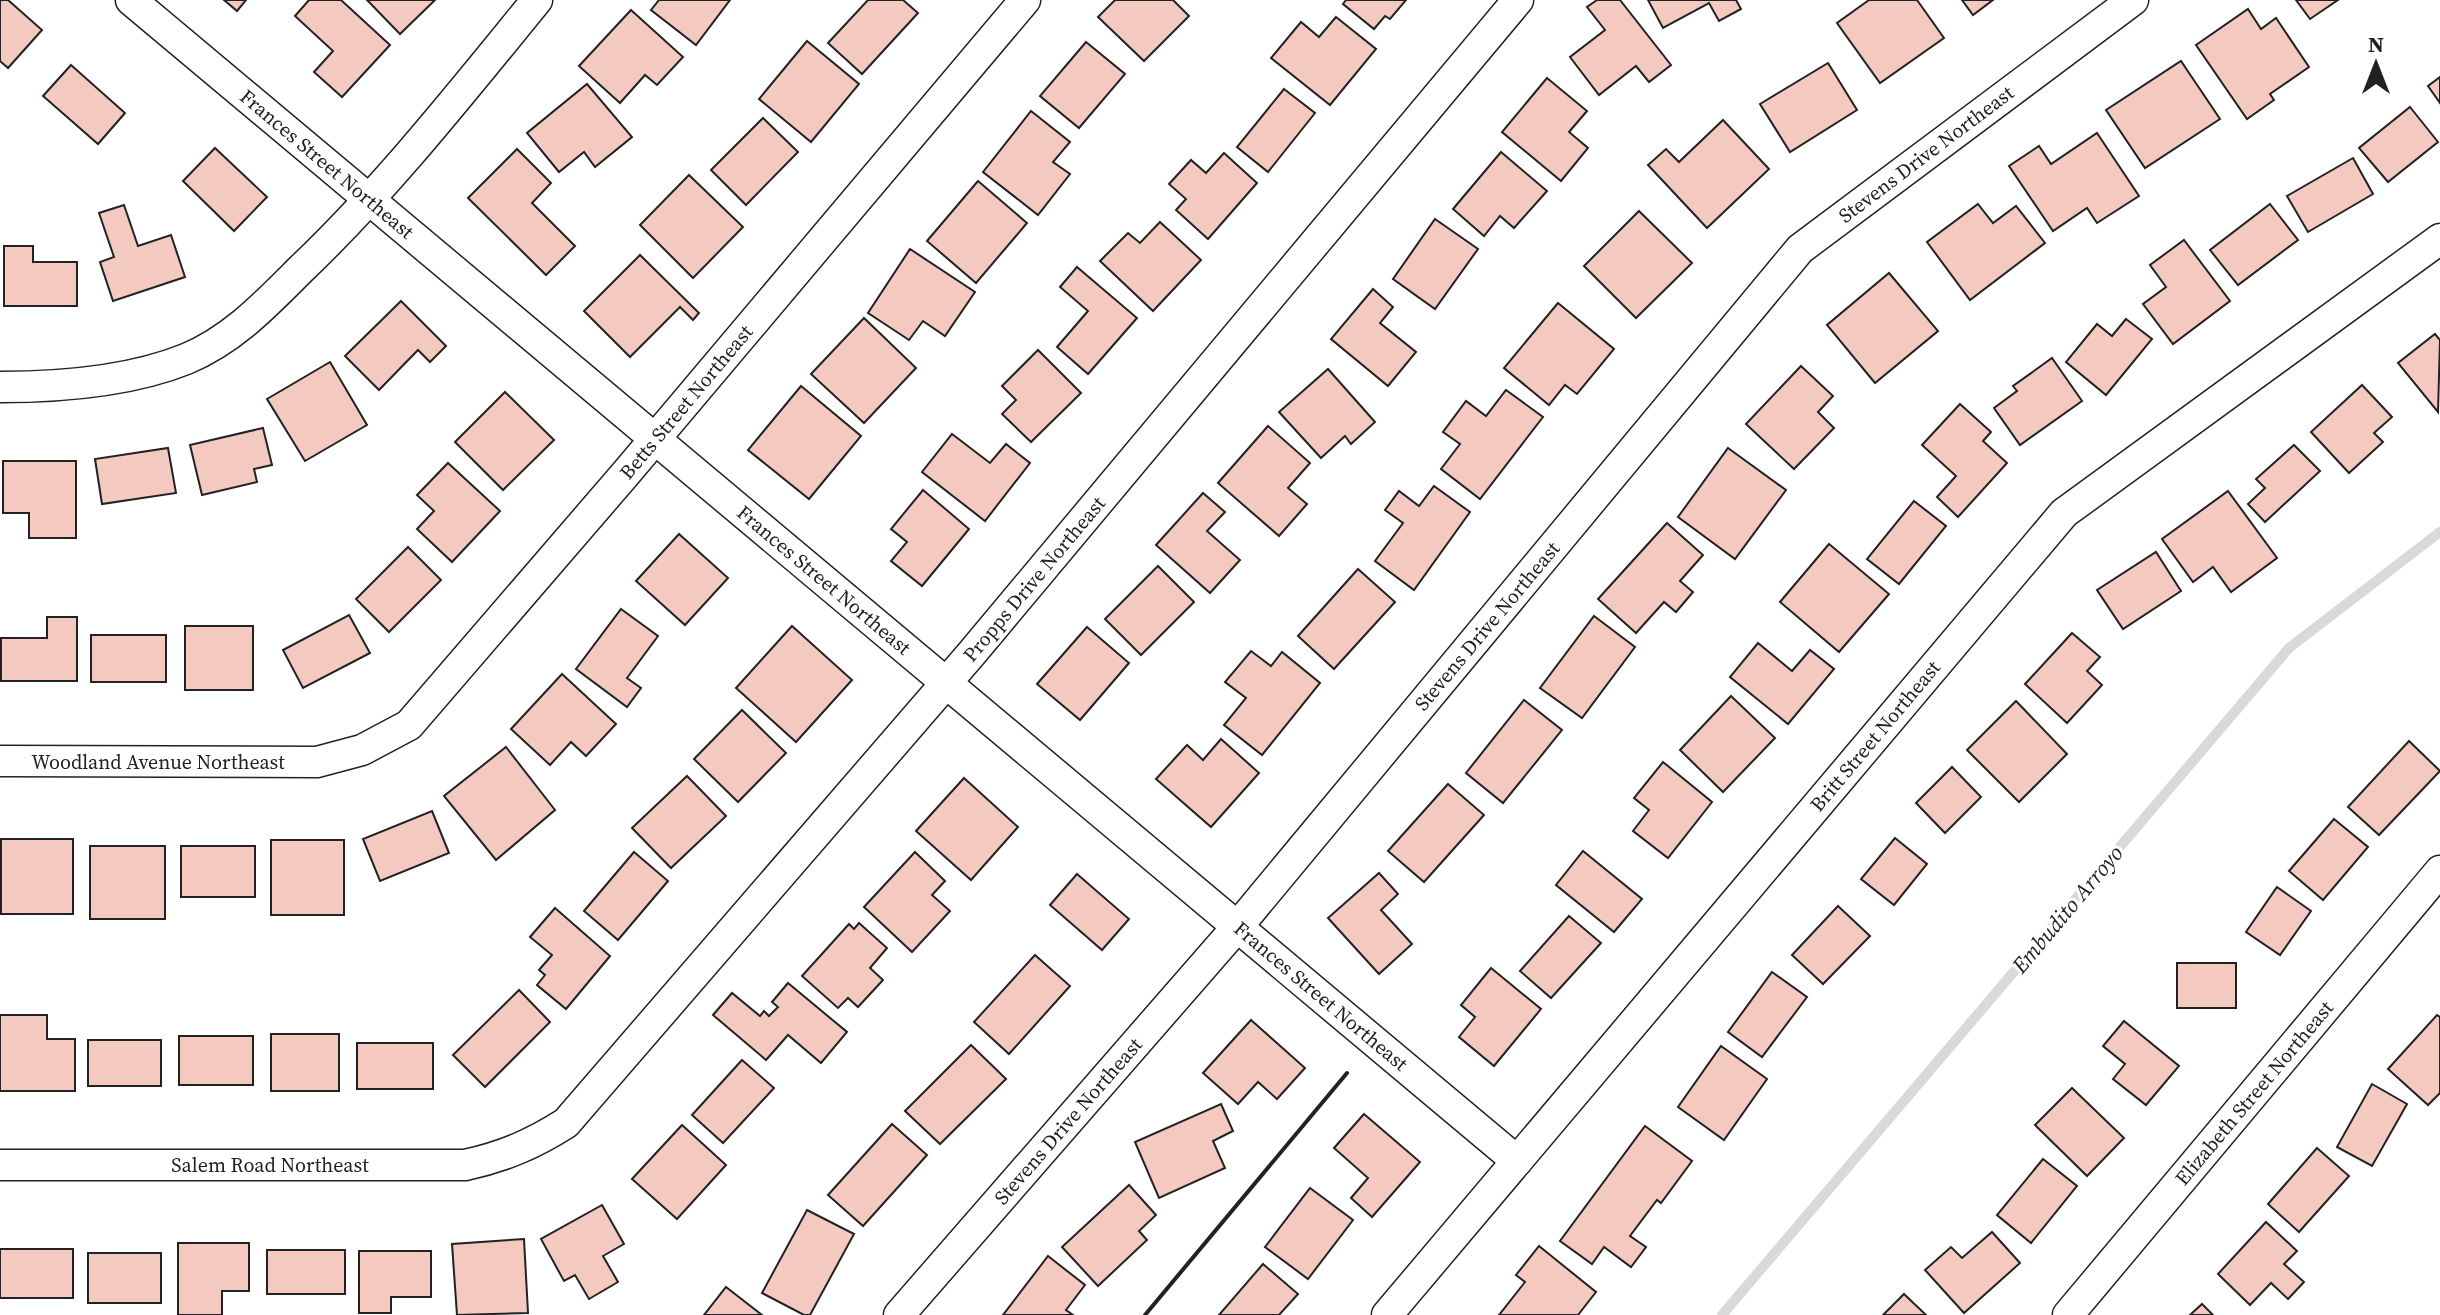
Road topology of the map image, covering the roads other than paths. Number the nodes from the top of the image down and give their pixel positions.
1 (131, 0) edge
2 (537, 0) edge
3 (1025, 0) edge
4 (1518, 0) edge
5 (2133, 0) edge
6 (369, 201) junction
7 (2440, 239) edge
8 (0, 387) edge
9 (655, 438) junction
10 (947, 683) junction
11 (0, 761) edge
12 (317, 762) joint
13 (2440, 871) edge
14 (1238, 926) junction
15 (535, 1143) joint
16 (1517, 1161) junction
17 (0, 1165) edge
18 (899, 1315) edge
19 (1387, 1315) edge
20 (2068, 1315) edge

1 - 6 street, Frances Street Northeast
2 - 6 street
3 - 9 street, Betts Street Northeast
4 - 10 street, Propps Drive Northeast
5 - 14 street, Stevens Drive Northeast
6 - 8 street
6 - 9 street, Frances Street Northeast
7 - 16 street, Britt Street Northeast
9 - 10 street, Frances Street Northeast
9 - 12 street, Betts Street Northeast
10 - 14 street, Frances Street Northeast
10 - 15 street, Propps Drive Northeast
11 - 12 street, Woodland Avenue Northeast
13 - 20 street, Elizabeth Street Northeast
14 - 16 street, Frances Street Northeast
14 - 18 street, Stevens Drive Northeast
15 - 17 street, Salem Road Northeast
16 - 19 street, Britt Street Northeast

